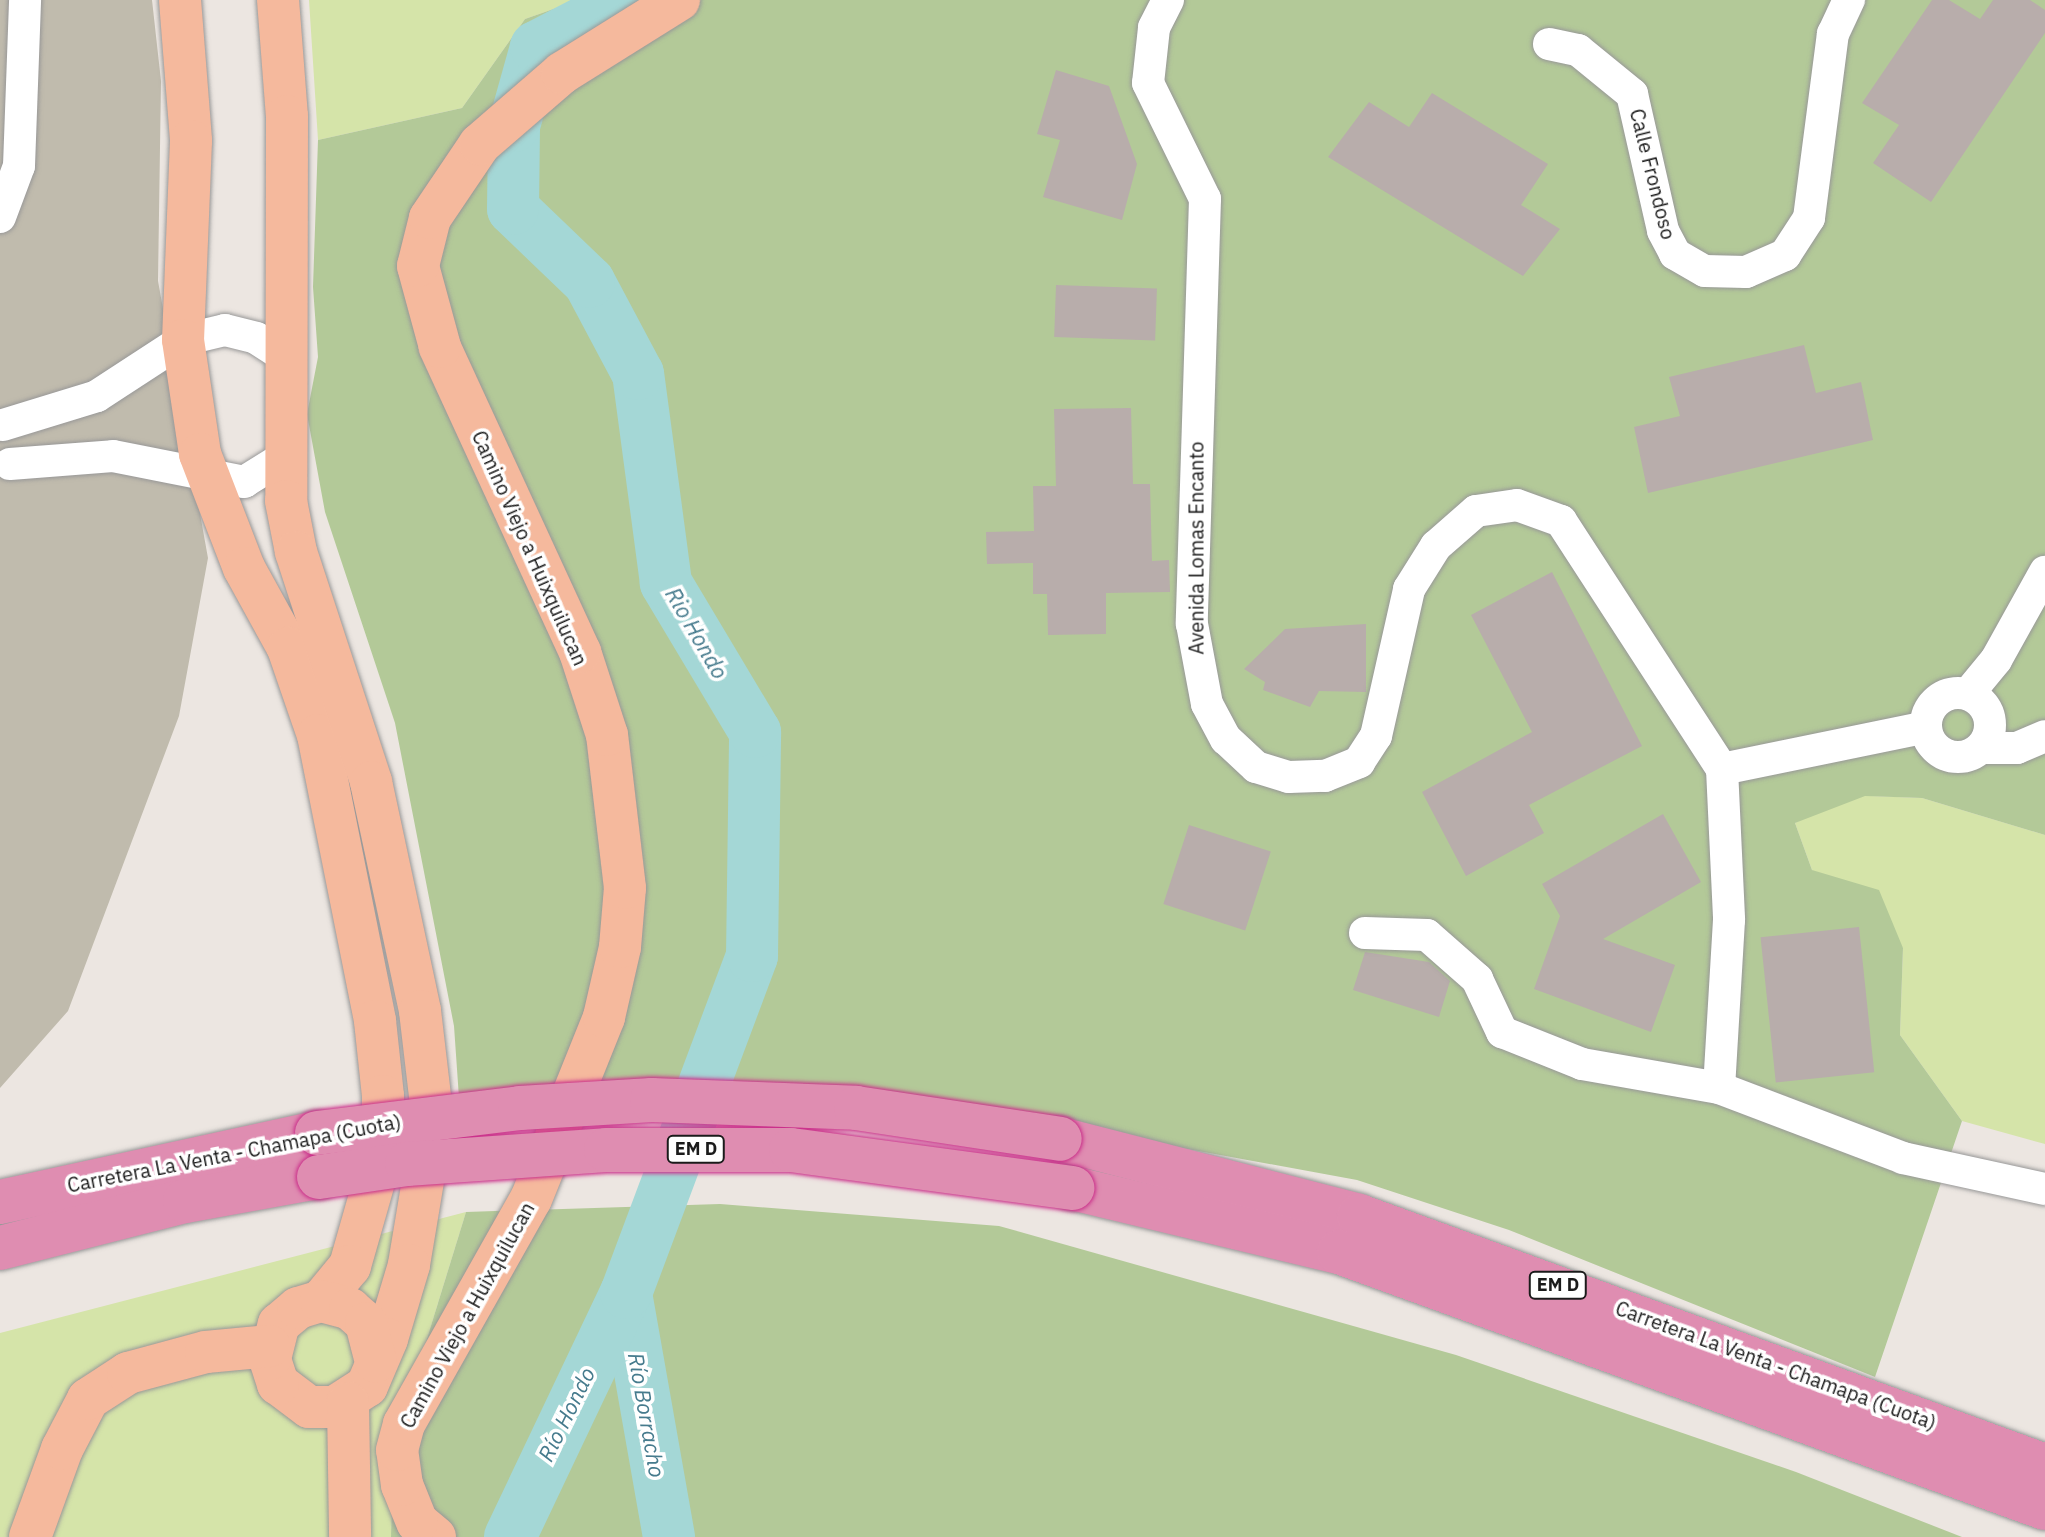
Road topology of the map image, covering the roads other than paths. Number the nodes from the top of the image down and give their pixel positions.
1 (25, 0) edge
2 (180, 0) edge
3 (278, 0) edge
4 (679, 0) edge
5 (1168, 0) edge
6 (1849, 0) edge
7 (1549, 44) dead end
8 (0, 217) edge
9 (183, 340) junction
10 (282, 355) junction
11 (1, 424) edge
12 (281, 459) junction
13 (5, 472) edge
14 (213, 476) junction
15 (2045, 572) edge
16 (1968, 694) junction
17 (1926, 727) junction
18 (2045, 736) edge
19 (1981, 748) junction
20 (1722, 769) junction
21 (1365, 933) dead end
22 (1719, 1088) junction
23 (2045, 1189) edge
24 (0, 1202) edge
25 (0, 1248) edge
26 (321, 1301) junction
27 (270, 1346) junction
28 (376, 1362) junction
29 (348, 1403) junction
30 (2045, 1466) edge
31 (2045, 1508) edge
32 (30, 1537) edge
33 (350, 1537) edge
34 (435, 1537) edge

1 - 8 street
2 - 9 main road
3 - 10 main road
4 - 34 main road, Camino Viejo a Huixquilucan
5 - 20 street, Avenida Lomas Encanto
6 - 7 street, Calle Frondoso
9 - 10 street
9 - 11 street
9 - 14 main road
10 - 12 main road
11 - 13 street
12 - 14 street
12 - 28 main road
13 - 14 street
14 - 26 main road
15 - 16 street
16 - 17 street
16 - 19 street
17 - 19 street
17 - 20 street
18 - 19 street
20 - 22 street
21 - 22 street
22 - 23 street
24 - 30 highway, Carretera La Venta - Chamapa (Cuota) / EM D, bridge
25 - 31 highway, Carretera La Venta - Chamapa (Cuota) / EM D, bridge
26 - 27 main road
26 - 28 main road
27 - 29 main road
27 - 32 main road
28 - 29 main road
29 - 33 main road

